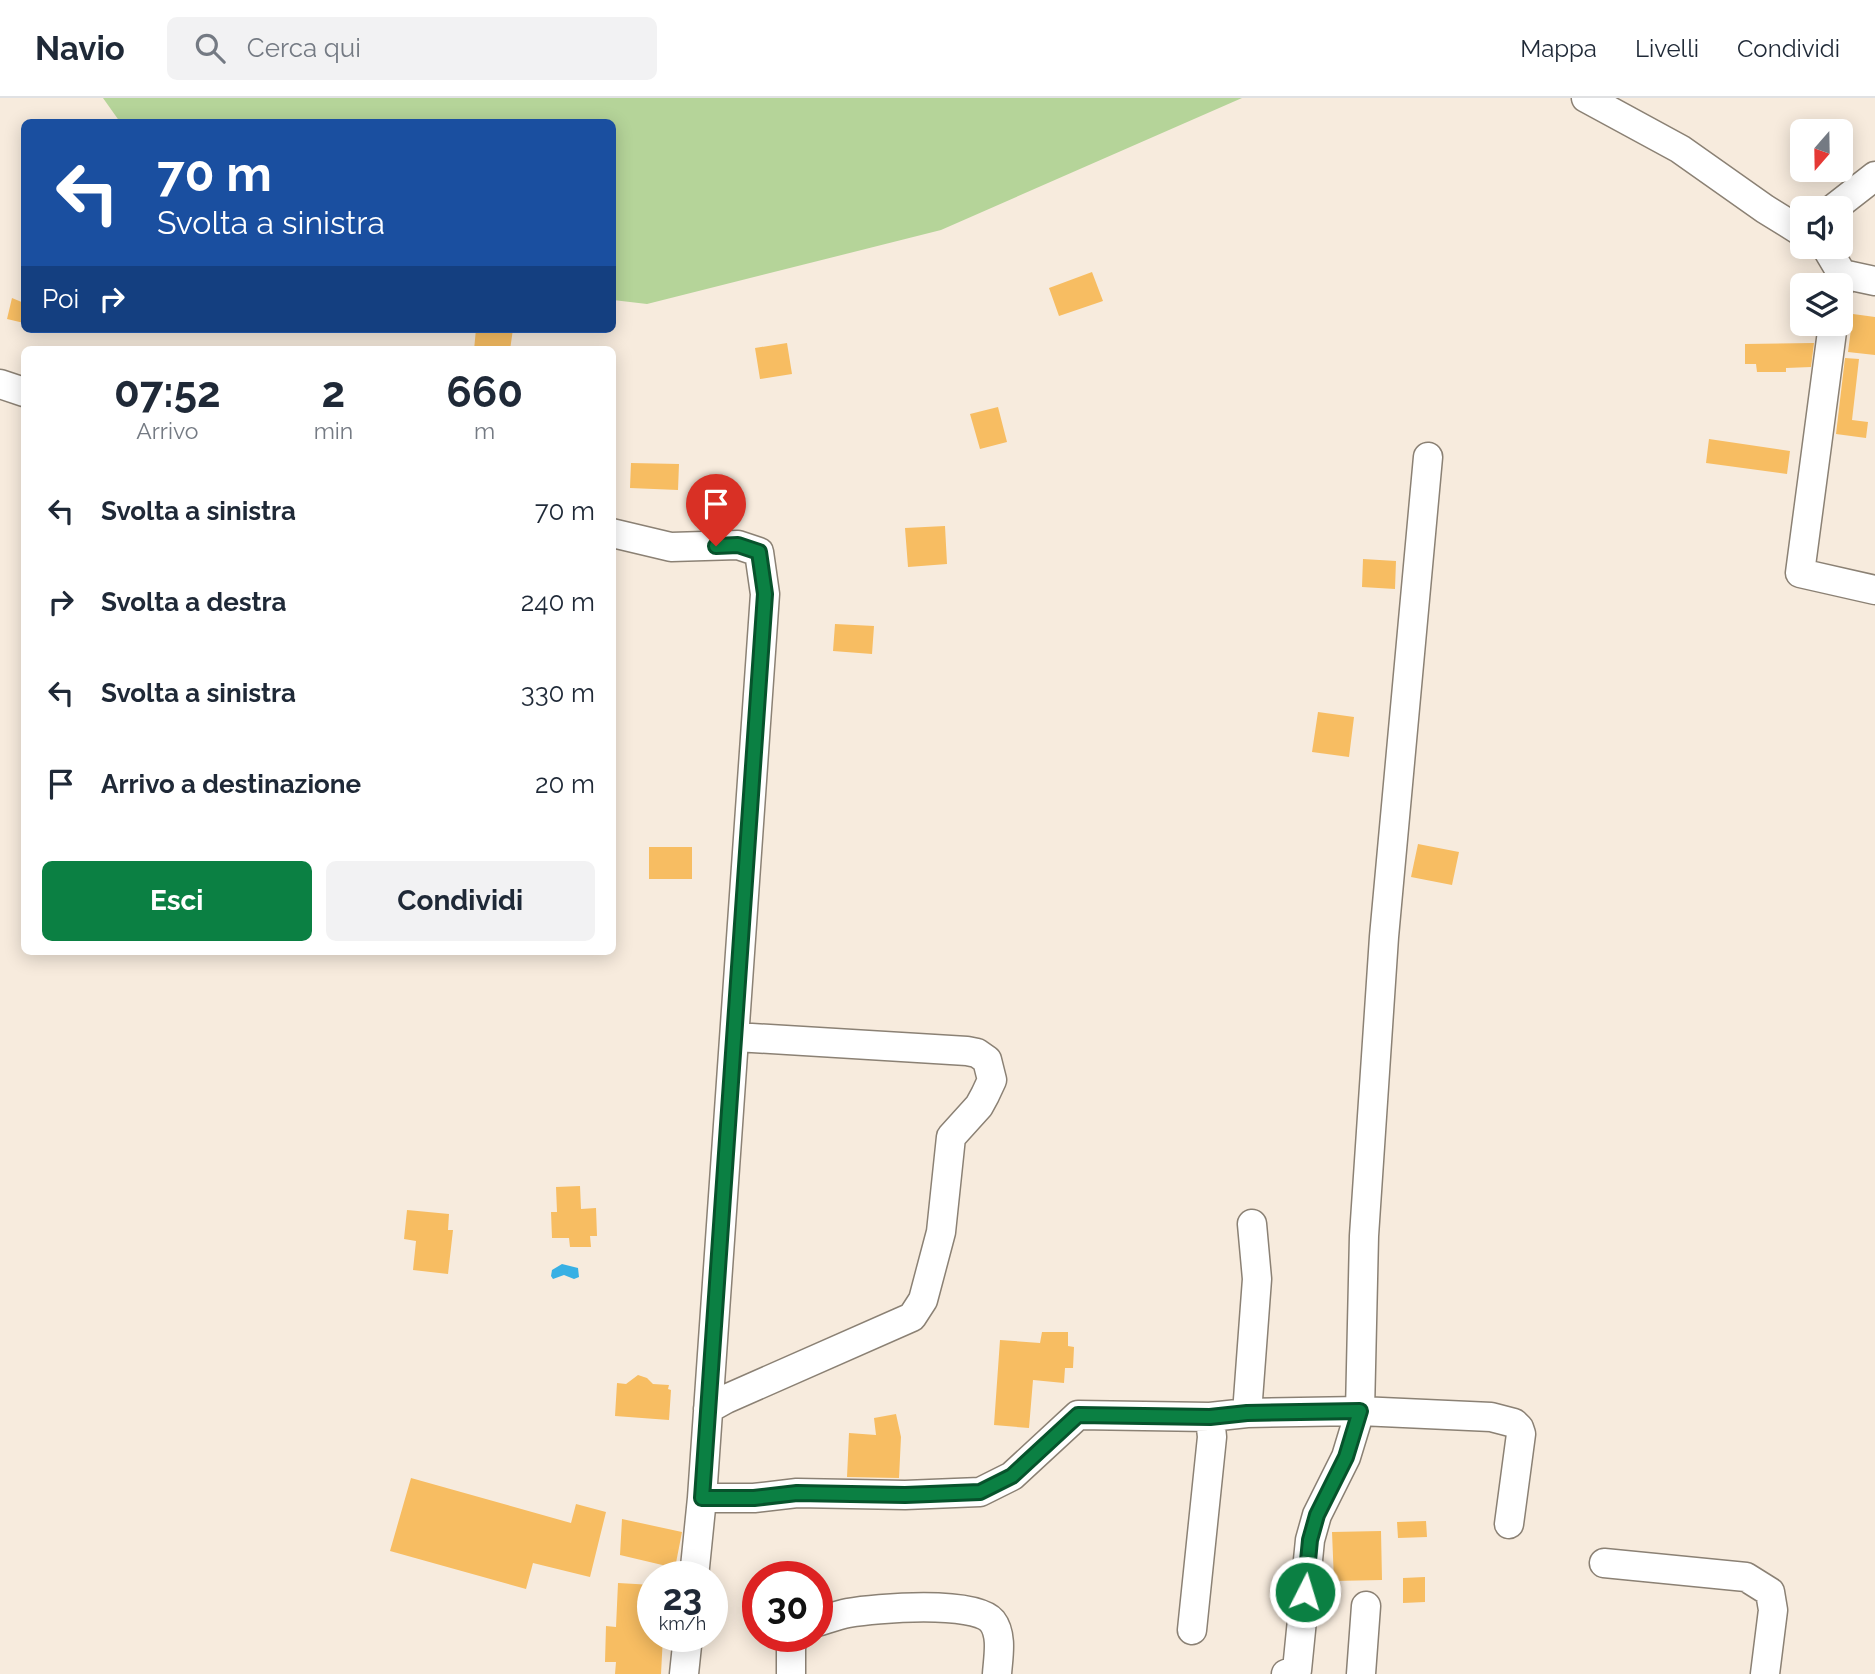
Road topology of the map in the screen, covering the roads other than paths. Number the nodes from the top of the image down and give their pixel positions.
1 (1586, 98) edge
2 (1875, 176) edge
3 (1850, 196) edge
4 (1790, 225) edge
5 (1853, 280) edge
6 (1875, 281) edge
7 (1831, 336) edge
8 (0, 384) edge
9 (21, 391) edge
10 (1428, 457) dead end
11 (616, 534) edge
12 (1875, 590) edge
13 (736, 1037) junction
14 (1252, 1224) dead end
15 (708, 1409) junction
16 (1360, 1411) junction
17 (1247, 1413) junction
18 (1210, 1417) junction
19 (702, 1498) junction
20 (1509, 1524) dead end
21 (696, 1561) edge
22 (1604, 1563) dead end
23 (1366, 1606) dead end
24 (833, 1617) edge
25 (1192, 1630) dead end
26 (686, 1652) edge
27 (791, 1652) edge
28 (684, 1674) edge
29 (791, 1674) edge
30 (997, 1674) edge
31 (1286, 1674) edge
32 (1361, 1674) edge
33 (1765, 1674) edge

1 - 4 street
2 - 3 street
5 - 6 street
7 - 12 street
8 - 9 street
10 - 16 street
11 - 13 street
13 - 15 street
13 - 15 street
14 - 17 street
15 - 19 street
16 - 17 street
16 - 20 street
16 - 31 street
17 - 18 street
18 - 19 street
18 - 25 street
19 - 21 street
22 - 33 street
23 - 32 street
24 - 30 street
26 - 28 street
27 - 29 street

